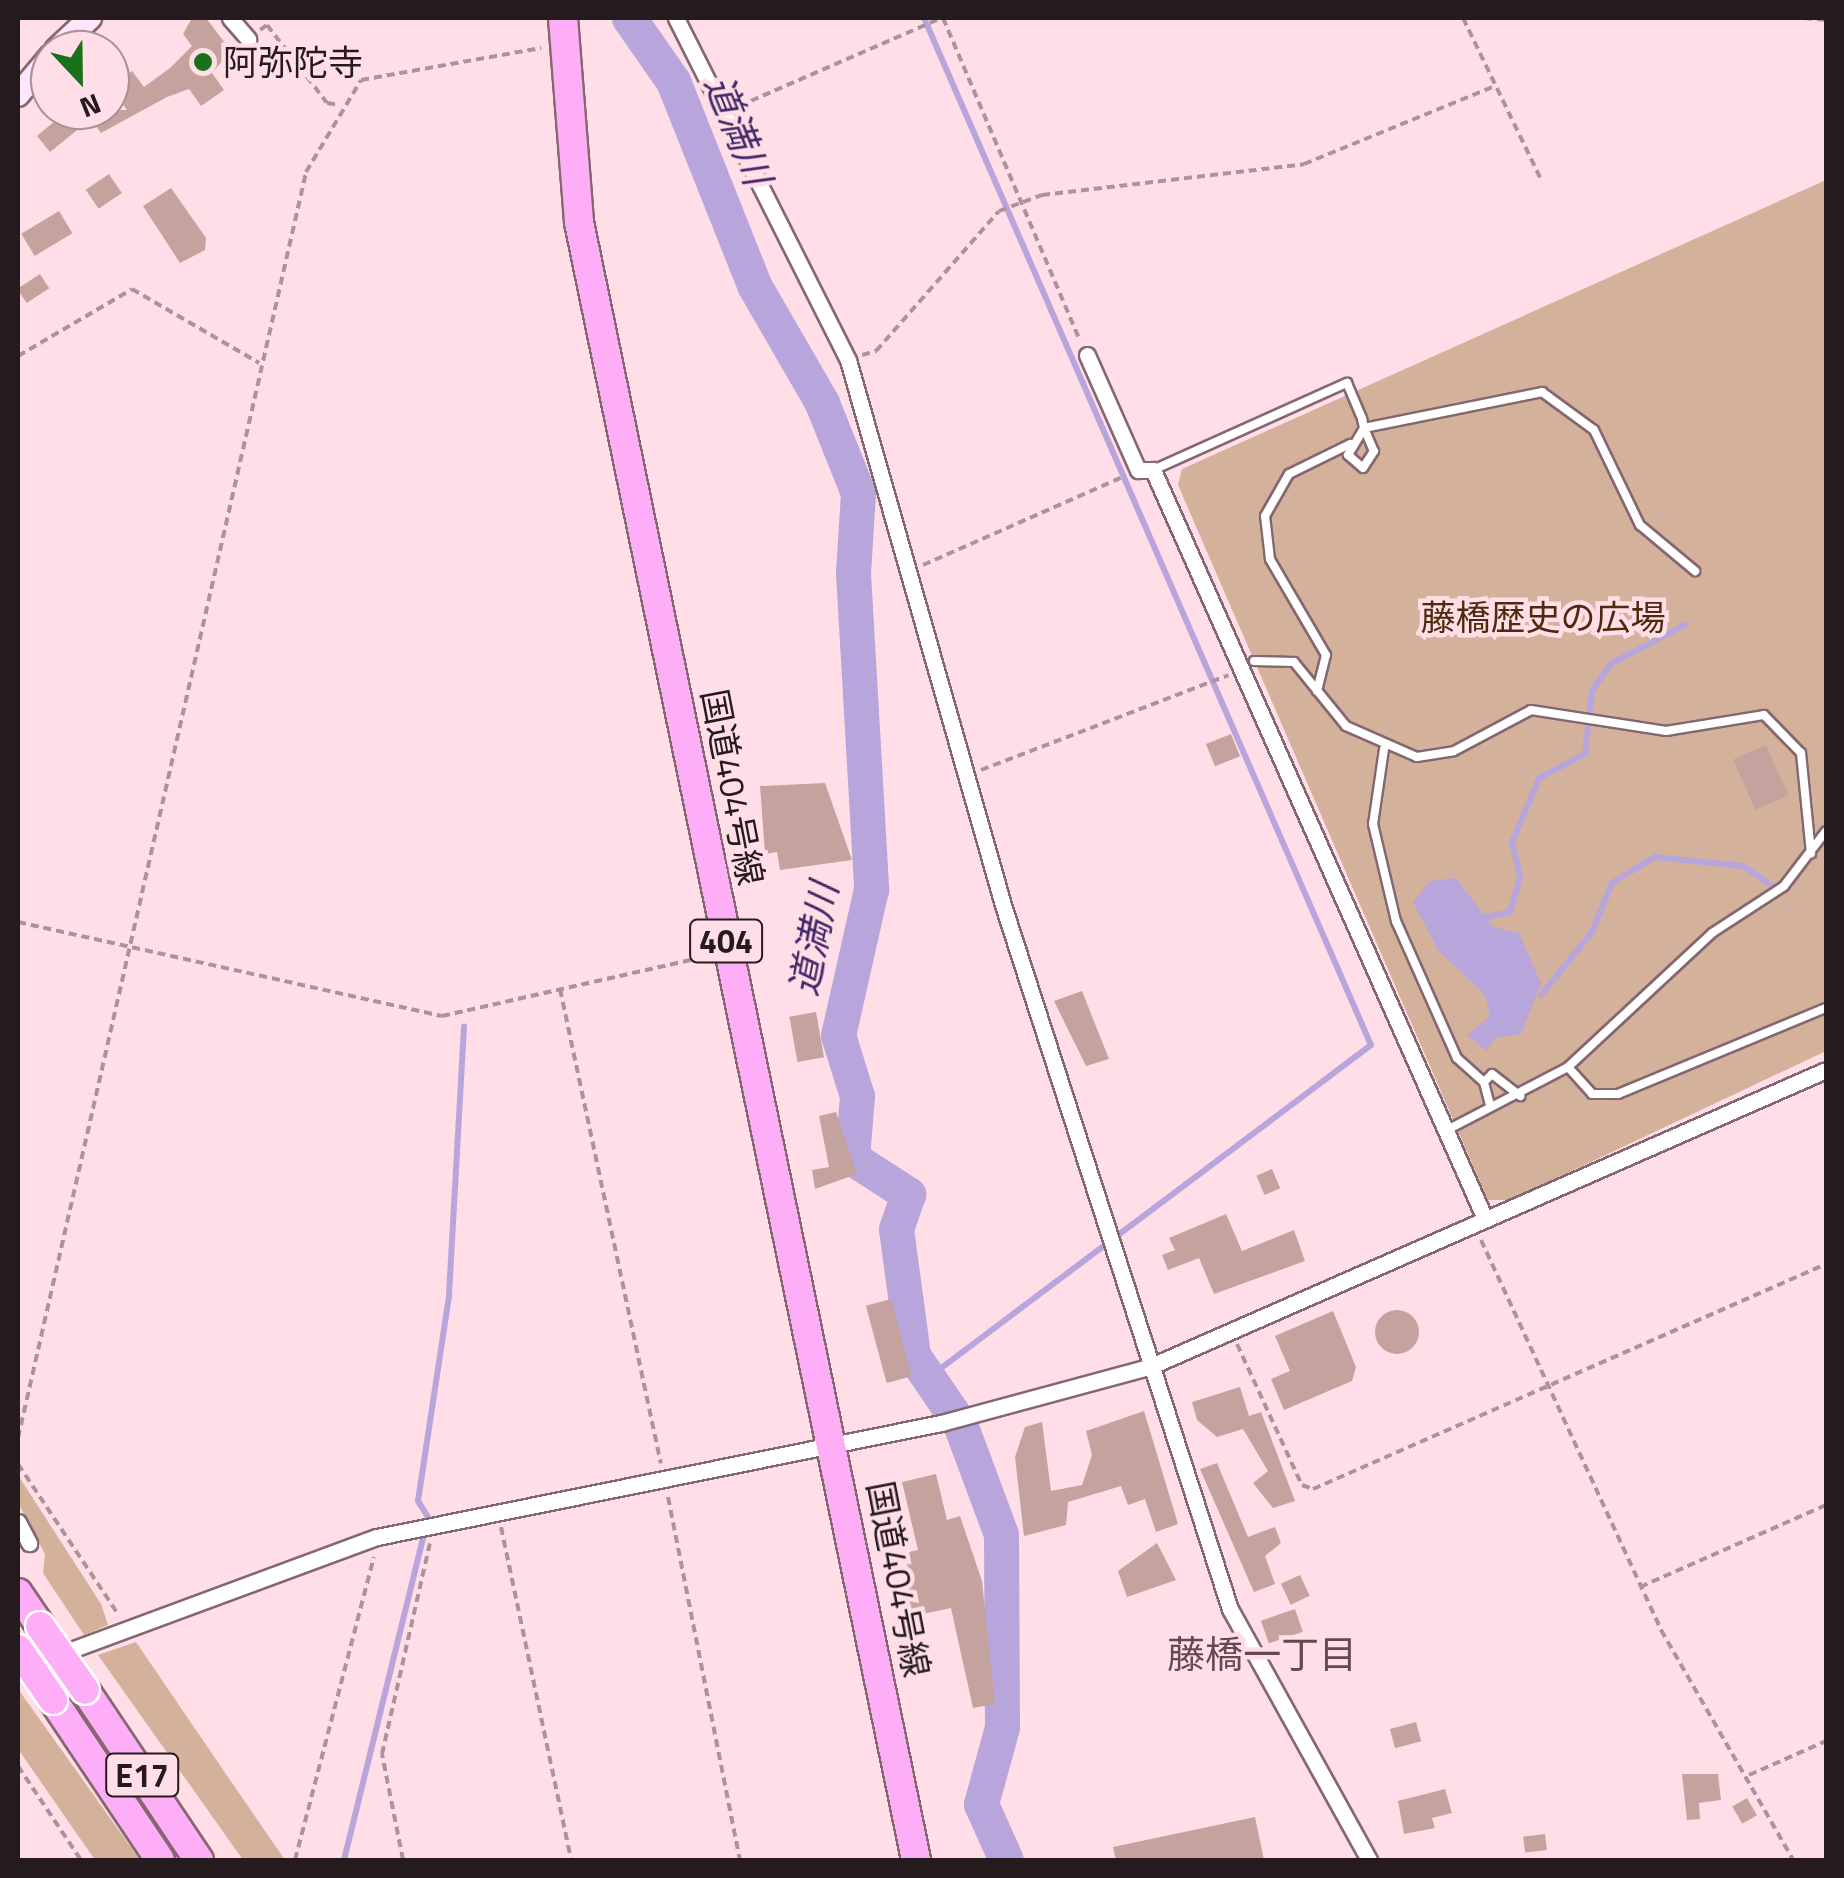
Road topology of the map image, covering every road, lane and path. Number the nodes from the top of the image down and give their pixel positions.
1 (230, 18) edge
2 (676, 18) edge
3 (942, 18) edge
4 (1463, 18) edge
5 (1804, 18) edge
6 (1826, 20) edge
7 (563, 31) edge
8 (248, 39) joint
9 (1493, 88) junction
10 (340, 105) junction
11 (727, 111) junction
12 (1540, 177) dead end
13 (1024, 204) junction
14 (1086, 355) joint
15 (18, 356) edge
16 (848, 360) junction
17 (259, 364) junction
18 (1364, 428) junction
19 (1350, 444) junction
20 (1146, 470) junction
21 (1695, 571) dead end
22 (908, 572) junction
23 (1248, 665) junction
24 (1317, 691) junction
25 (1384, 750) junction
26 (965, 777) junction
27 (1826, 831) edge
28 (1811, 854) junction
29 (18, 922) edge
30 (132, 946) junction
31 (728, 952) junction
32 (560, 989) junction
33 (1826, 1008) edge
34 (1568, 1067) junction
35 (1826, 1070) edge
36 (1484, 1082) junction
37 (1520, 1096) junction
38 (1490, 1105) junction
39 (1444, 1133) junction
40 (1479, 1222) junction
41 (1826, 1264) edge
42 (1231, 1331) junction
43 (1149, 1367) junction
44 (1552, 1382) junction
45 (18, 1438) edge
46 (834, 1446) junction
47 (18, 1464) edge
48 (664, 1478) junction
49 (1826, 1505) edge
50 (498, 1512) junction
51 (18, 1522) edge
52 (434, 1527) junction
53 (377, 1537) junction
54 (29, 1543) dead end
55 (1640, 1587) junction
56 (18, 1593) edge
57 (130, 1631) junction
58 (18, 1649) edge
59 (18, 1670) edge
60 (1826, 1741) edge
61 (18, 1766) edge
62 (1749, 1775) junction
63 (81, 1860) edge
64 (160, 1860) edge
65 (199, 1860) edge
66 (296, 1860) edge
67 (403, 1860) edge
68 (571, 1860) edge
69 (740, 1860) edge
70 (916, 1860) edge
71 (1368, 1860) edge
72 (1793, 1860) edge

1 - 8 street
2 - 11 street
3 - 11 path
3 - 13 path
4 - 9 path
5 - 6 path
7 - 10 path
7 - 31 highway, 国道404号線 / 404
8 - 10 path
9 - 12 path
9 - 13 path
10 - 17 path
11 - 16 street
13 - 14 path
13 - 16 path
14 - 20 street
15 - 17 path
16 - 22 street
17 - 30 path
18 - 19 lane
18 - 19 lane
18 - 20 lane
18 - 21 lane
19 - 24 lane
20 - 22 path
20 - 23 street
22 - 26 street
23 - 24 lane
23 - 26 path
23 - 39 street
24 - 25 lane
25 - 28 lane
25 - 36 lane
26 - 43 street
27 - 28 lane
28 - 34 lane
29 - 30 path
30 - 32 path
30 - 45 path
31 - 32 path
31 - 46 highway, 国道404号線 / 404
32 - 48 path
33 - 34 lane
34 - 37 lane
35 - 40 street
36 - 37 lane
36 - 38 lane
37 - 38 lane
38 - 39 lane
39 - 40 street
40 - 42 street
40 - 44 path
41 - 44 path
42 - 43 street
42 - 44 path
43 - 46 street
43 - 71 street
44 - 55 path
46 - 48 street
46 - 70 highway, 国道404号線 / 404
47 - 57 path
48 - 50 street
48 - 69 path
49 - 55 path
50 - 52 street
50 - 68 path
51 - 54 street
52 - 53 street
52 - 67 path
53 - 57 street
53 - 66 path
55 - 62 path
56 - 65 highway, E17, bridge
57 - 59 street
58 - 64 highway, E17, bridge
60 - 62 path
61 - 63 path
62 - 72 path

